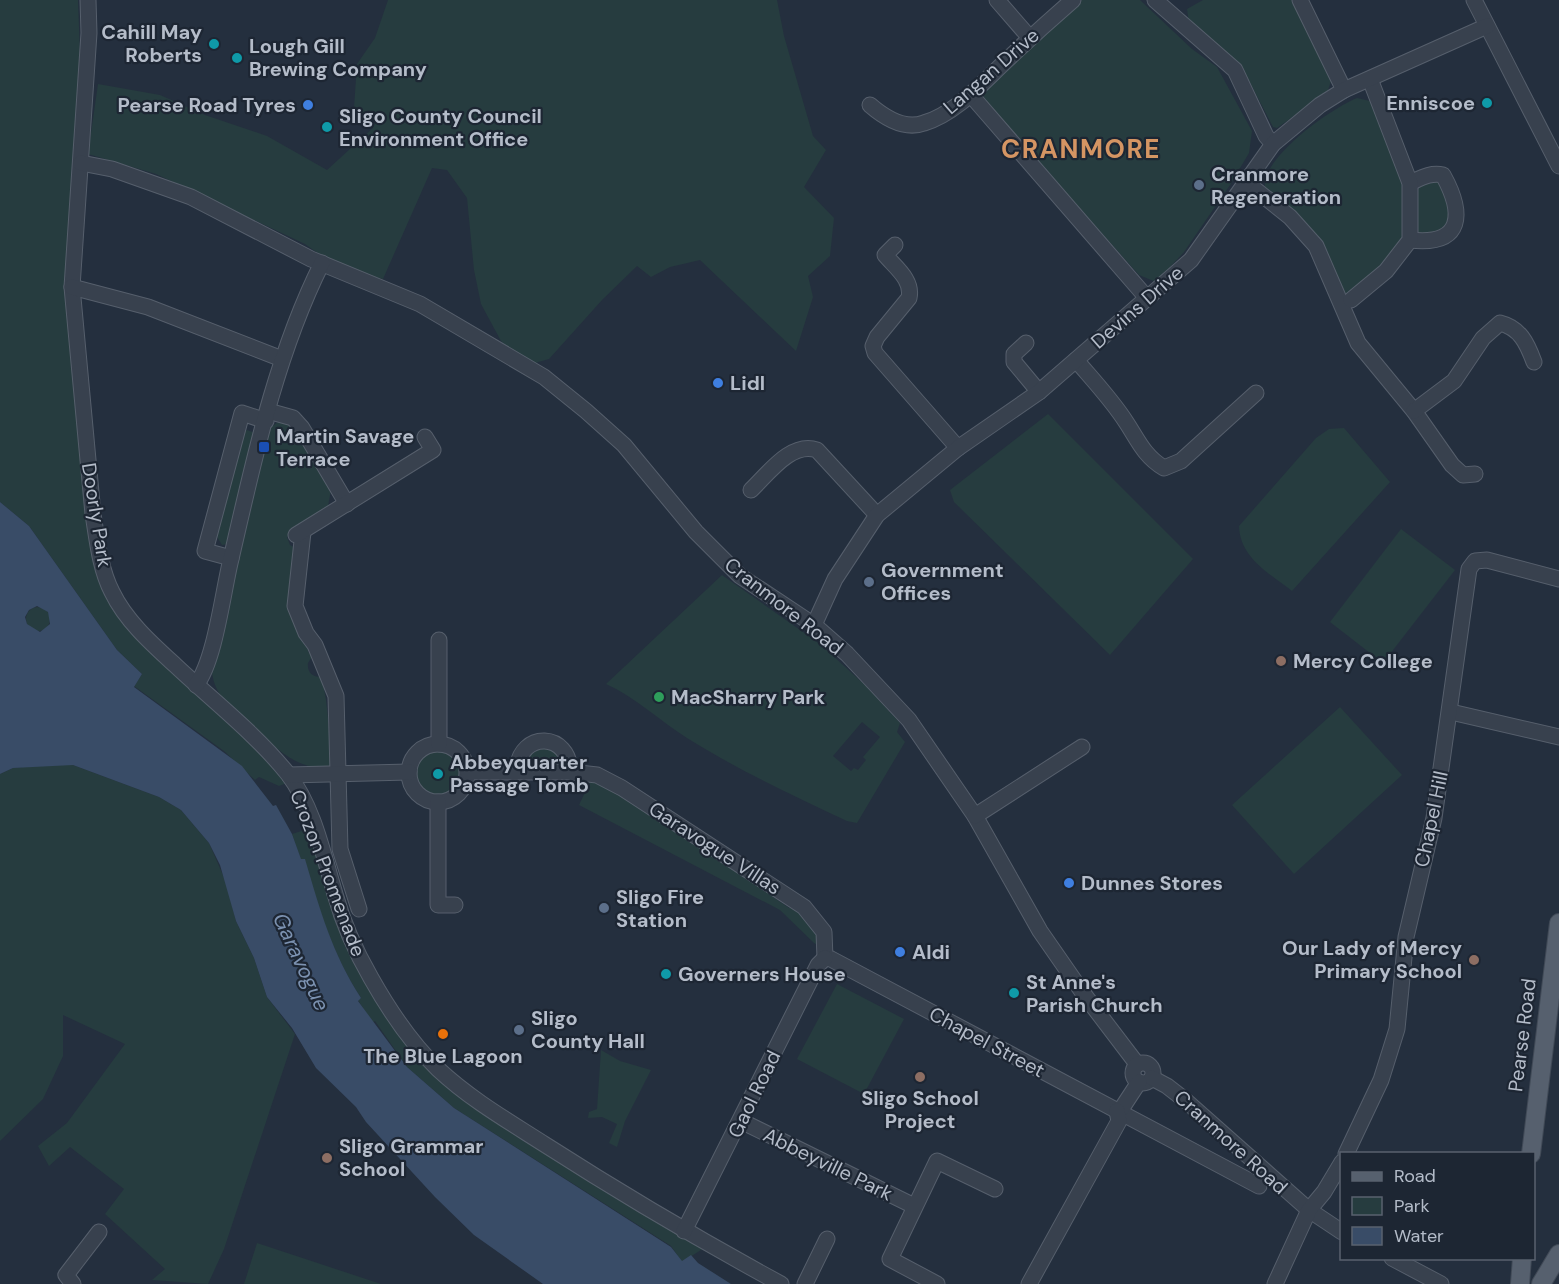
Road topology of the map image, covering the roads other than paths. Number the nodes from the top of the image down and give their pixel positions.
1 (88, 0) edge
2 (996, 0) edge
3 (1073, 0) edge
4 (1155, 0) edge
5 (1300, 0) edge
6 (1474, 0) edge
7 (1487, 26) junction
8 (1030, 38) junction
9 (1370, 79) junction
10 (1344, 90) junction
11 (970, 94) junction
12 (870, 105) dead end
13 (1274, 144) junction
14 (81, 163) junction
15 (1559, 166) edge
16 (1247, 183) junction
17 (1410, 183) junction
18 (1410, 240) junction
19 (895, 245) dead end
20 (321, 263) junction
21 (72, 287) junction
22 (1147, 298) junction
23 (1351, 300) dead end
24 (1026, 343) dead end
25 (282, 359) junction
26 (1077, 360) junction
27 (1534, 362) dead end
28 (1039, 392) junction
29 (1256, 393) dead end
30 (1414, 411) junction
31 (267, 416) junction
32 (424, 437) dead end
33 (958, 448) junction
34 (1475, 474) dead end
35 (751, 490) dead end
36 (347, 504) junction
37 (877, 515) junction
38 (231, 558) junction
39 (1559, 579) edge
40 (814, 625) junction
41 (439, 640) dead end
42 (196, 685) junction
43 (1450, 712) junction
44 (1559, 737) edge
45 (439, 744) junction
46 (1082, 747) dead end
47 (517, 770) junction
48 (409, 772) junction
49 (468, 772) junction
50 (570, 772) junction
51 (339, 774) junction
52 (289, 775) junction
53 (438, 802) junction
54 (975, 816) junction
55 (455, 905) dead end
56 (359, 909) dead end
57 (1559, 923) edge
58 (825, 958) junction
59 (1556, 968) edge
60 (1145, 1080) junction
61 (1117, 1111) junction
62 (741, 1121) junction
63 (1347, 1152) edge
64 (1531, 1152) edge
65 (1340, 1164) edge
66 (1259, 1186) dead end
67 (995, 1189) dead end
68 (914, 1206) junction
69 (1309, 1210) junction
70 (684, 1231) junction
71 (1340, 1231) edge
72 (99, 1232) dead end
73 (827, 1239) dead end
74 (1396, 1260) edge
75 (1522, 1260) edge
76 (1533, 1260) edge
77 (1550, 1269) edge
78 (73, 1284) edge
79 (781, 1284) edge
80 (805, 1284) edge
81 (937, 1284) edge
82 (1029, 1284) edge
83 (1275, 1284) edge
84 (1441, 1284) edge
85 (1520, 1284) edge

1 - 14 street, Doorly Park
2 - 8 street
3 - 8 street, Langan Drive
4 - 13 street
5 - 10 street
6 - 7 street
7 - 9 street, Devins Drive
7 - 15 street
8 - 11 street, Langan Drive
9 - 10 street, Devins Drive
9 - 17 street
10 - 13 street, Devins Drive
11 - 12 street, Langan Drive
11 - 22 street
13 - 16 street, Devins Drive
14 - 20 street
14 - 21 street, Doorly Park
16 - 22 street, Devins Drive
16 - 30 street
17 - 18 street
17 - 18 street
18 - 23 street
19 - 33 street
20 - 25 street
20 - 40 street, Cranmore Road
21 - 25 street
21 - 42 street, Doorly Park
22 - 26 street, Devins Drive
24 - 28 street
25 - 31 street
26 - 28 street, Devins Drive
26 - 29 street
27 - 30 street
28 - 33 street, Devins Drive
30 - 34 street
31 - 36 street
31 - 38 street
31 - 38 street
32 - 36 street
33 - 37 street, Devins Drive
35 - 37 street
36 - 51 street
37 - 40 street, Devins Drive
38 - 42 street
39 - 43 street, Chapel Hill
40 - 54 street, Cranmore Road
41 - 45 street
42 - 52 street, Crozon Promenade
43 - 44 street
43 - 63 street, Chapel Hill
45 - 48 street
45 - 49 street
46 - 54 street
47 - 49 street, Garavogue Villas
47 - 50 street, Garavogue Villas
47 - 50 street
48 - 51 street
48 - 53 street
49 - 53 street
50 - 58 street, Garavogue Villas
51 - 52 street
51 - 56 street
52 - 70 street, Crozon Promenade
53 - 55 street
54 - 60 street, Cranmore Road
57 - 59 main road, Pearse Road
58 - 61 street, Chapel Street
58 - 62 street, Gaol Road
59 - 64 main road, Pearse Road
60 - 61 street
60 - 69 street, Cranmore Road
61 - 66 street, Chapel Street
61 - 82 street
62 - 68 street, Abbeyville Park
62 - 70 street, Gaol Road
65 - 69 street
67 - 68 street, Abbeyville Park
68 - 81 street, Abbeyville Park
69 - 71 street
69 - 83 street
70 - 79 street, Crozon Promenade
72 - 78 street
73 - 80 street
74 - 84 street
75 - 85 main road
76 - 77 main road

